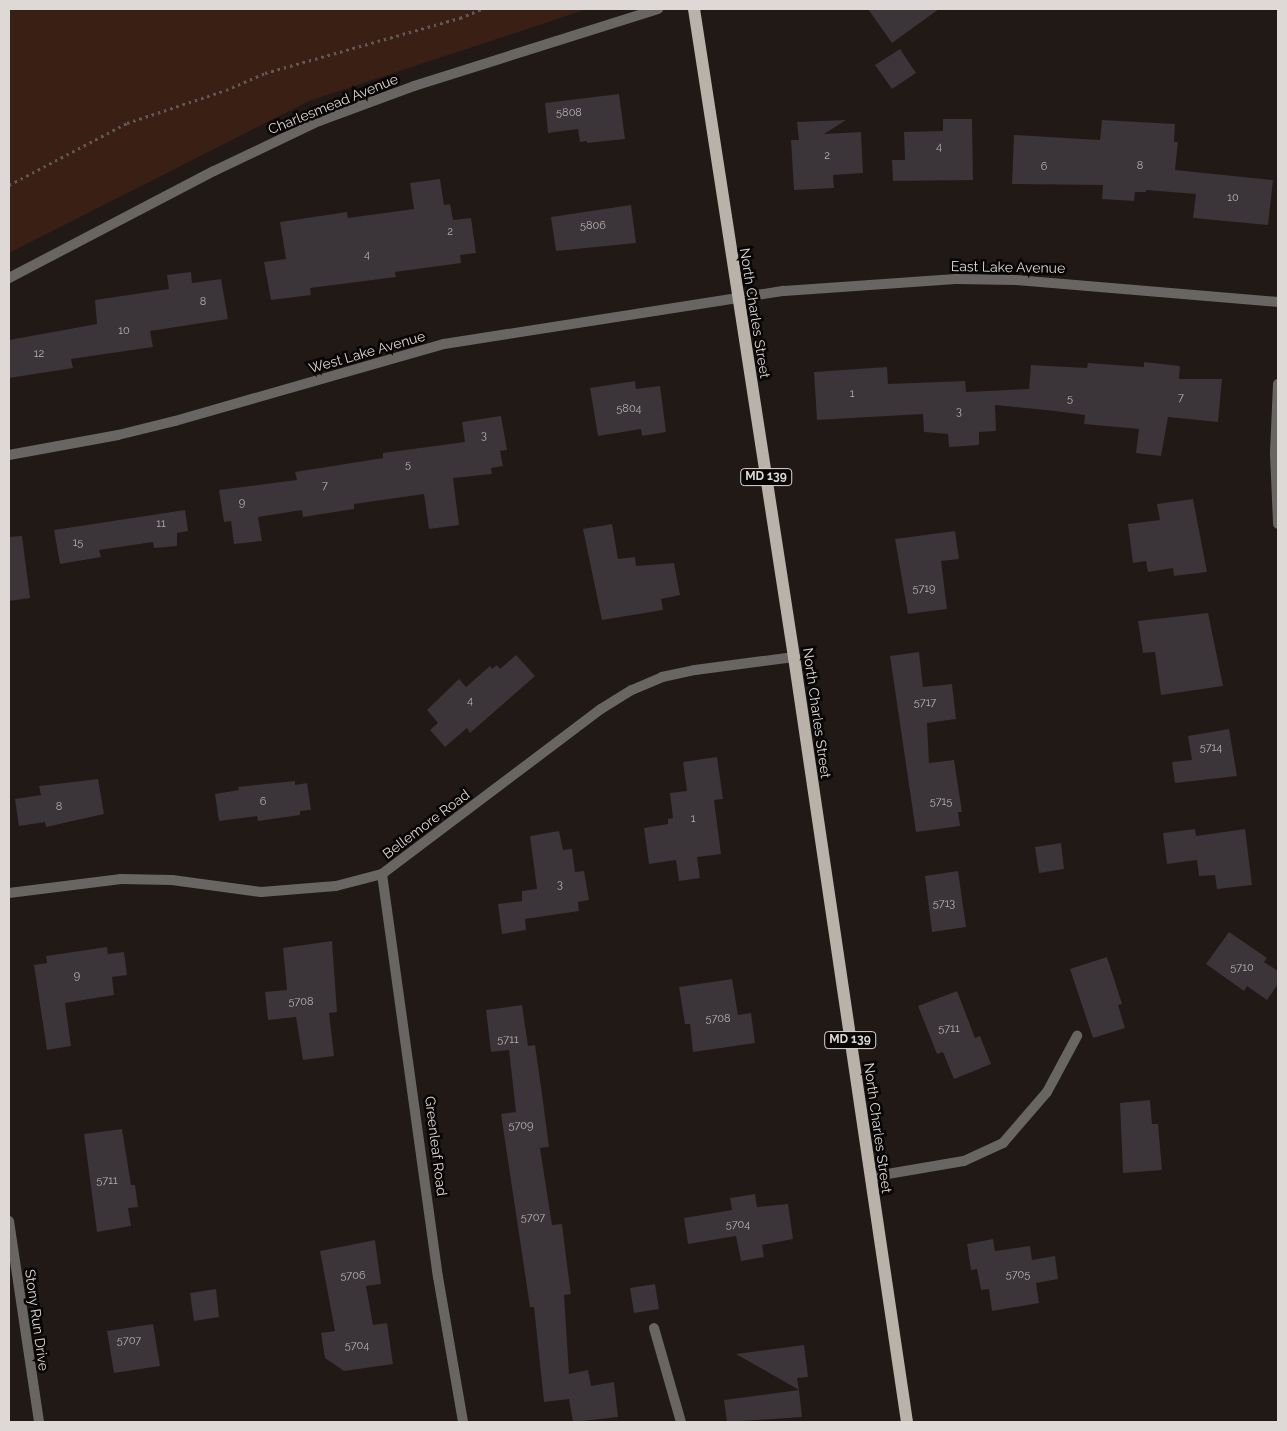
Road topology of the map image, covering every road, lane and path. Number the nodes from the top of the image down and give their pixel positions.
1 (481, 9) edge
2 (658, 9) edge
3 (694, 9) edge
4 (9, 184) edge
5 (9, 278) edge
6 (738, 298) junction
7 (1278, 302) edge
8 (1278, 384) edge
9 (9, 455) edge
10 (1278, 524) edge
11 (794, 657) junction
12 (382, 874) junction
13 (9, 893) edge
14 (1077, 1036) dead end
15 (870, 1177) junction
16 (9, 1221) edge
17 (19, 1288) junction
18 (9, 1294) edge
19 (654, 1328) dead end
20 (38, 1422) edge
21 (463, 1422) edge
22 (681, 1422) edge
23 (907, 1422) edge

1 - 4 path
2 - 5 street, Charlesmead Avenue
3 - 6 main road, North Charles Street / MD 139
6 - 7 street, East Lake Avenue
6 - 9 street, West Lake Avenue
6 - 11 main road, North Charles Street / MD 139
8 - 10 street
11 - 12 street, Bellemore Road
11 - 15 main road, North Charles Street / MD 139
12 - 13 street, Bellemore Road
12 - 21 street, Greenleaf Road
14 - 15 street
15 - 23 main road, North Charles Street / MD 139
16 - 17 street, Stony Run Drive
17 - 18 street
17 - 20 street, Stony Run Drive
19 - 22 street

